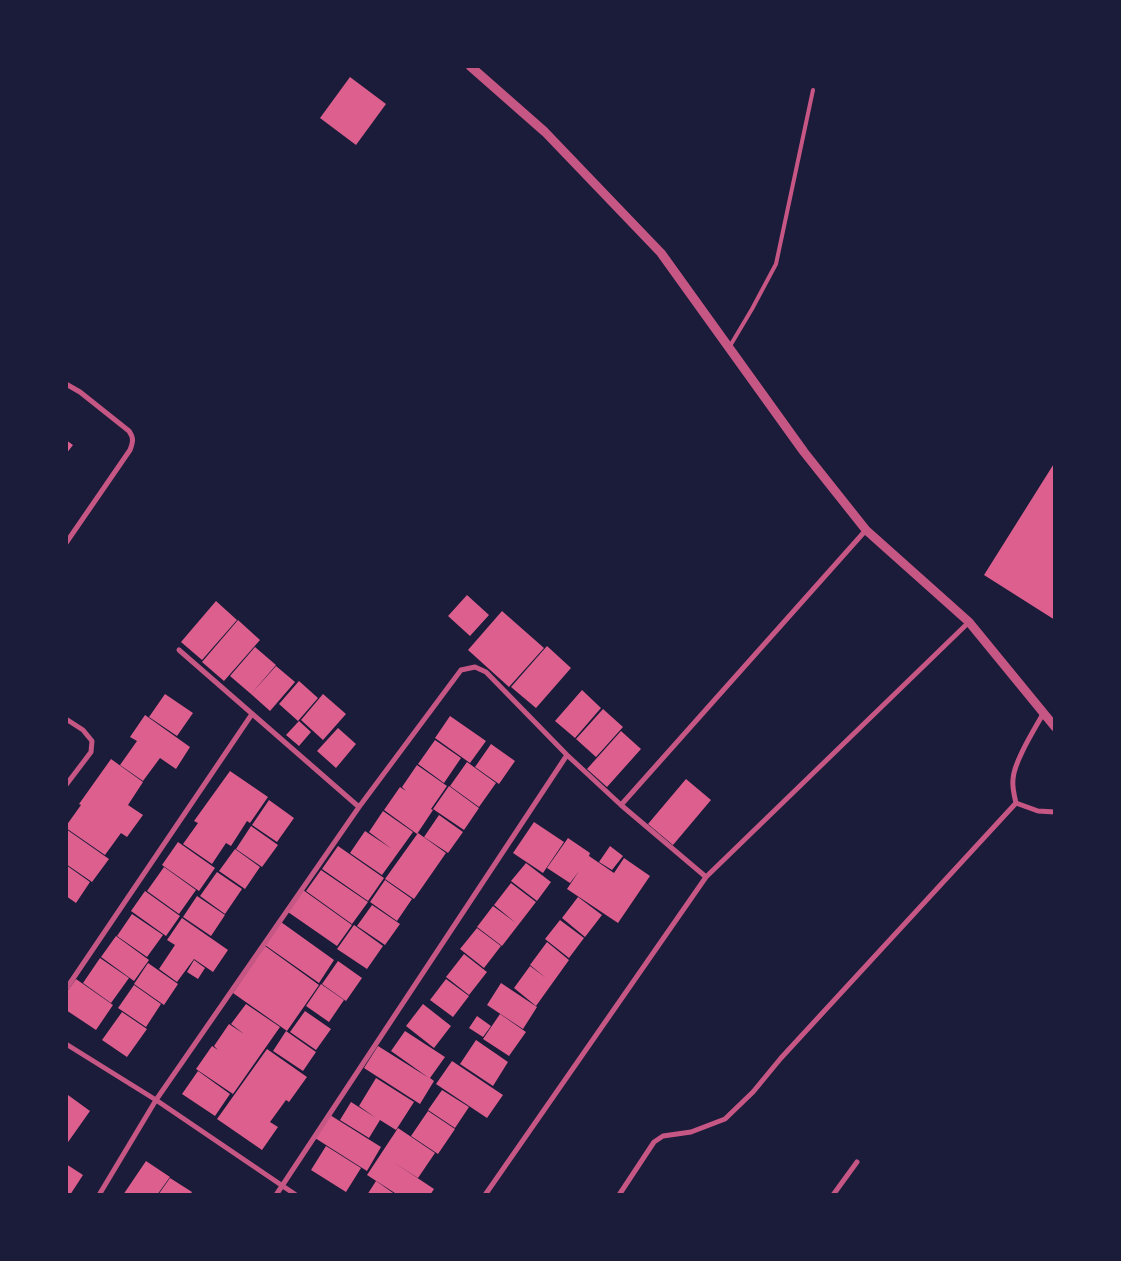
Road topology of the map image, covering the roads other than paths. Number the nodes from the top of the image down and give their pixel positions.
1 (470, 66) edge
2 (813, 90) dead end
3 (729, 348) junction
4 (66, 384) edge
5 (866, 530) junction
6 (66, 543) edge
7 (969, 622) junction
8 (179, 650) dead end
9 (252, 714) junction
10 (1043, 714) junction
11 (66, 719) edge
12 (1055, 727) edge
13 (567, 755) junction
14 (66, 786) edge
15 (1016, 803) junction
16 (621, 805) junction
17 (359, 807) junction
18 (1055, 812) edge
19 (706, 876) junction
20 (66, 988) edge
21 (66, 1044) edge
22 (156, 1100) junction
23 (857, 1162) dead end
24 (281, 1186) junction
25 (99, 1195) edge
26 (276, 1195) edge
27 (296, 1195) edge
28 (484, 1195) edge
29 (619, 1195) edge
30 (833, 1195) edge

1 - 3 street
2 - 3 lane
3 - 5 street
4 - 6 street
5 - 7 street
5 - 16 street
7 - 10 street
7 - 19 street
8 - 9 street
9 - 17 street
9 - 20 street
10 - 12 street
10 - 15 street
11 - 14 street
13 - 16 street
13 - 17 street
13 - 24 street
15 - 18 street
15 - 29 street
16 - 19 street
17 - 22 street
19 - 28 street
21 - 22 street
22 - 24 street
22 - 25 street
23 - 30 street
24 - 26 street
24 - 27 street

